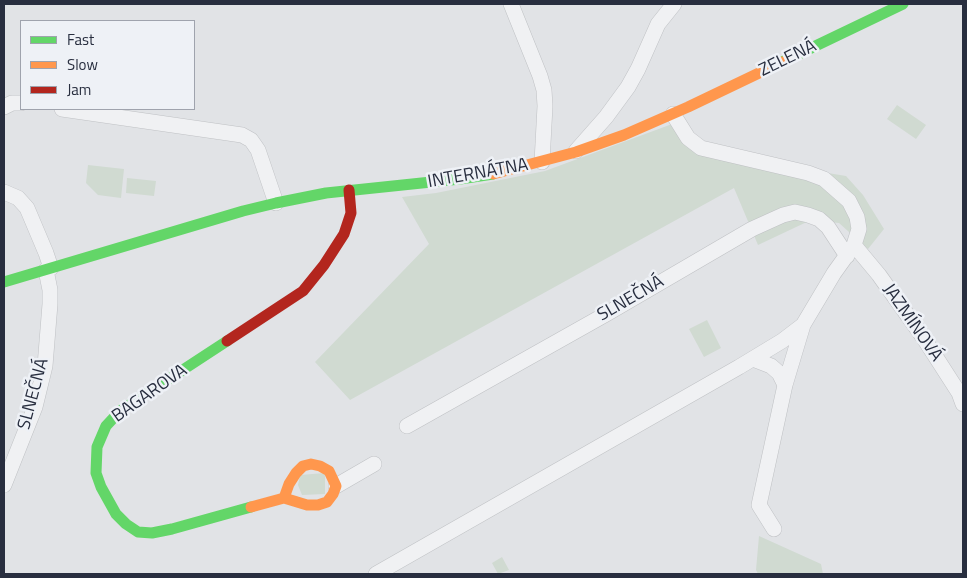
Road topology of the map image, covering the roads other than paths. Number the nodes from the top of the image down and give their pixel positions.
1 (511, 4) edge
2 (674, 4) edge
3 (902, 4) edge
4 (20, 103) edge
5 (4, 107) edge
6 (69, 110) edge
7 (673, 114) junction
8 (576, 152) junction
9 (542, 162) junction
10 (349, 190) junction
11 (4, 192) edge
12 (276, 203) junction
13 (850, 250) junction
14 (48, 269) junction
15 (4, 282) edge
16 (803, 325) junction
17 (753, 359) junction
18 (784, 385) junction
19 (963, 404) edge
20 (407, 426) dead end
21 (374, 464) dead end
22 (4, 485) edge
23 (336, 486) junction
24 (284, 498) junction
25 (774, 530) dead end
26 (376, 574) edge

1 - 9 street
2 - 8 street
3 - 7 street, ZELENÁ
4 - 5 street
6 - 12 street
7 - 8 street, INTERNÁTNA
7 - 13 street
8 - 9 street, INTERNÁTNA
9 - 10 street, INTERNÁTNA
10 - 12 street, INTERNÁTNA
10 - 24 street, BAGAROVA
11 - 14 street
12 - 14 street, INTERNÁTNA
13 - 16 street
13 - 19 street, JAZMÍNOVÁ
13 - 20 street, SLNEČNÁ
14 - 15 street, INTERNÁTNA
14 - 22 street, SLNEČNÁ
16 - 17 street
16 - 18 street
17 - 18 street
17 - 26 street
18 - 25 street
21 - 23 street
23 - 24 street
23 - 24 street

